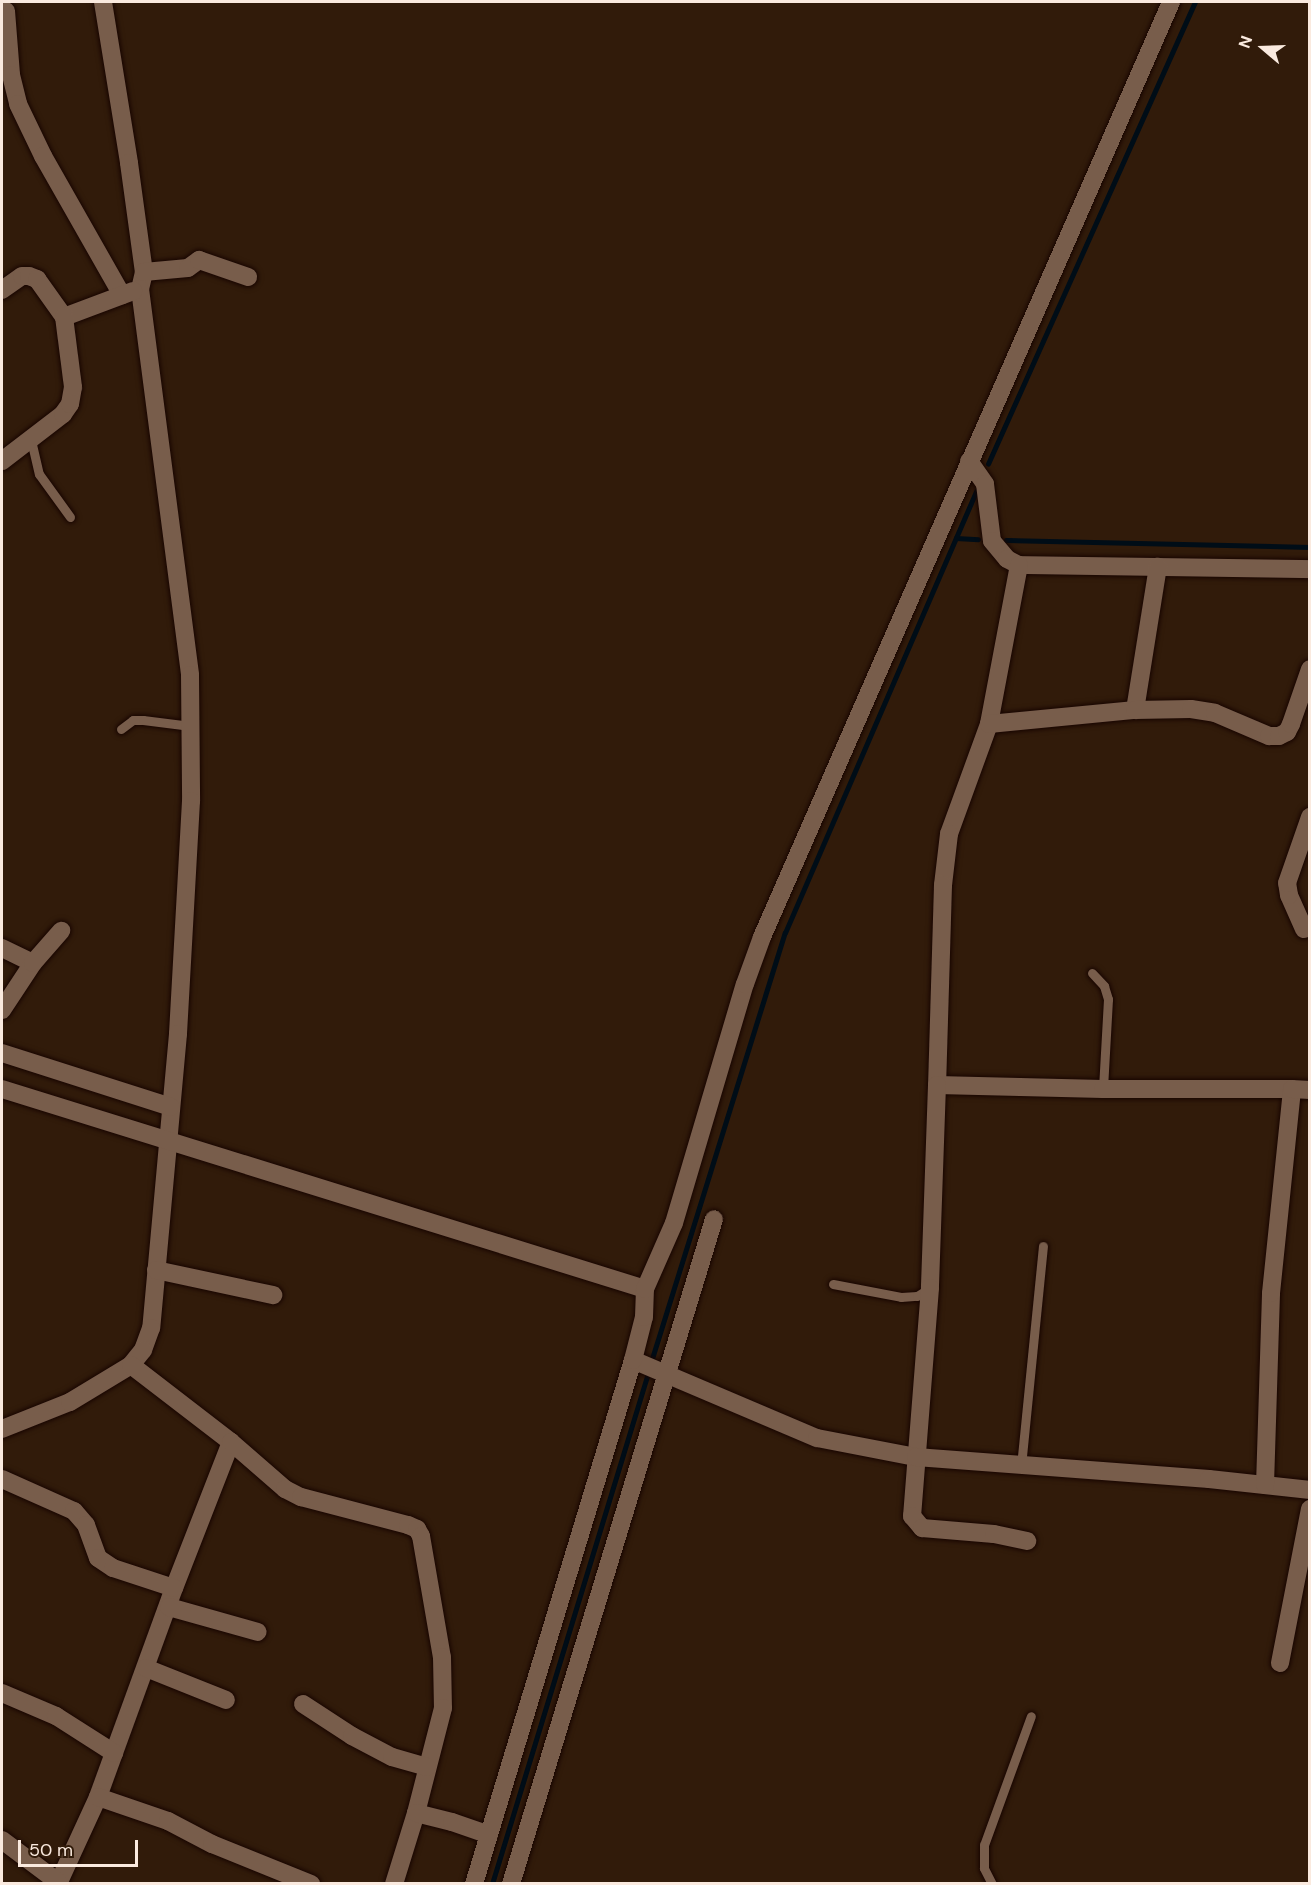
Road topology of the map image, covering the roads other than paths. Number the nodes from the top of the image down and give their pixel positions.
1 (103, 2) edge
2 (1171, 2) edge
3 (5, 9) edge
4 (248, 277) dead end
5 (142, 281) junction
6 (2, 290) edge
7 (122, 295) junction
8 (64, 316) junction
9 (31, 440) junction
10 (2, 461) edge
11 (969, 461) junction
12 (70, 517) dead end
13 (1018, 565) junction
14 (1158, 567) junction
15 (1310, 569) edge
16 (1310, 669) edge
17 (1304, 704) edge
18 (1135, 710) junction
19 (989, 724) junction
20 (191, 726) junction
21 (121, 729) dead end
22 (1310, 817) edge
23 (1304, 929) dead end
24 (61, 931) dead end
25 (2, 948) edge
26 (33, 963) junction
27 (1092, 973) dead end
28 (2, 1010) edge
29 (2, 1053) edge
30 (937, 1085) junction
31 (2, 1089) edge
32 (1103, 1089) junction
33 (1301, 1090) edge
34 (171, 1110) junction
35 (168, 1136) junction
36 (714, 1219) dead end
37 (1043, 1246) dead end
38 (156, 1270) junction
39 (834, 1284) dead end
40 (930, 1288) junction
41 (645, 1289) junction
42 (273, 1295) dead end
43 (633, 1360) junction
44 (131, 1365) junction
45 (666, 1373) junction
46 (2, 1429) edge
47 (231, 1442) junction
48 (916, 1456) junction
49 (1021, 1466) junction
50 (2, 1479) edge
51 (1265, 1485) junction
52 (1310, 1490) edge
53 (1310, 1509) edge
54 (1027, 1541) dead end
55 (174, 1588) junction
56 (169, 1607) junction
57 (258, 1632) dead end
58 (1280, 1663) dead end
59 (146, 1668) junction
60 (2, 1693) edge
61 (226, 1700) dead end
62 (303, 1704) dead end
63 (1031, 1716) dead end
64 (114, 1753) junction
65 (427, 1767) junction
66 (98, 1797) junction
67 (416, 1813) junction
68 (489, 1835) junction
69 (2, 1840) edge
70 (58, 1883) edge
71 (311, 1884) edge
72 (394, 1884) edge
73 (474, 1884) edge
74 (511, 1884) edge
75 (992, 1884) edge

1 - 5 street
2 - 11 street
3 - 7 street
4 - 5 street
5 - 7 street
5 - 20 street
6 - 8 street
7 - 8 street
8 - 9 street
9 - 10 street
9 - 12 lane
11 - 13 street
11 - 41 street
13 - 14 street
13 - 19 street
14 - 15 street
14 - 18 street
16 - 17 street
17 - 18 street
18 - 19 street
19 - 30 street
20 - 21 lane
20 - 34 street
22 - 23 street
24 - 26 street
25 - 26 street
26 - 28 street
27 - 32 lane
29 - 34 street
30 - 32 street
30 - 40 street
31 - 35 street
32 - 33 street
33 - 51 street
34 - 35 street
35 - 38 street
35 - 41 street
36 - 45 street
37 - 49 lane
38 - 42 street
38 - 44 street
39 - 40 lane
40 - 48 street
41 - 43 street
43 - 45 street
43 - 68 street
44 - 46 street
44 - 47 street
45 - 48 street
45 - 74 street
47 - 55 street
47 - 65 street
48 - 49 street
48 - 54 street
49 - 51 street
50 - 55 street
51 - 52 street
53 - 58 street
55 - 56 street
56 - 57 street
56 - 59 street
59 - 61 street
59 - 64 street
60 - 64 street
62 - 65 street
63 - 75 lane
64 - 66 street
65 - 67 street
66 - 70 street
66 - 71 street
67 - 68 street
67 - 72 street
68 - 73 street
69 - 70 street

